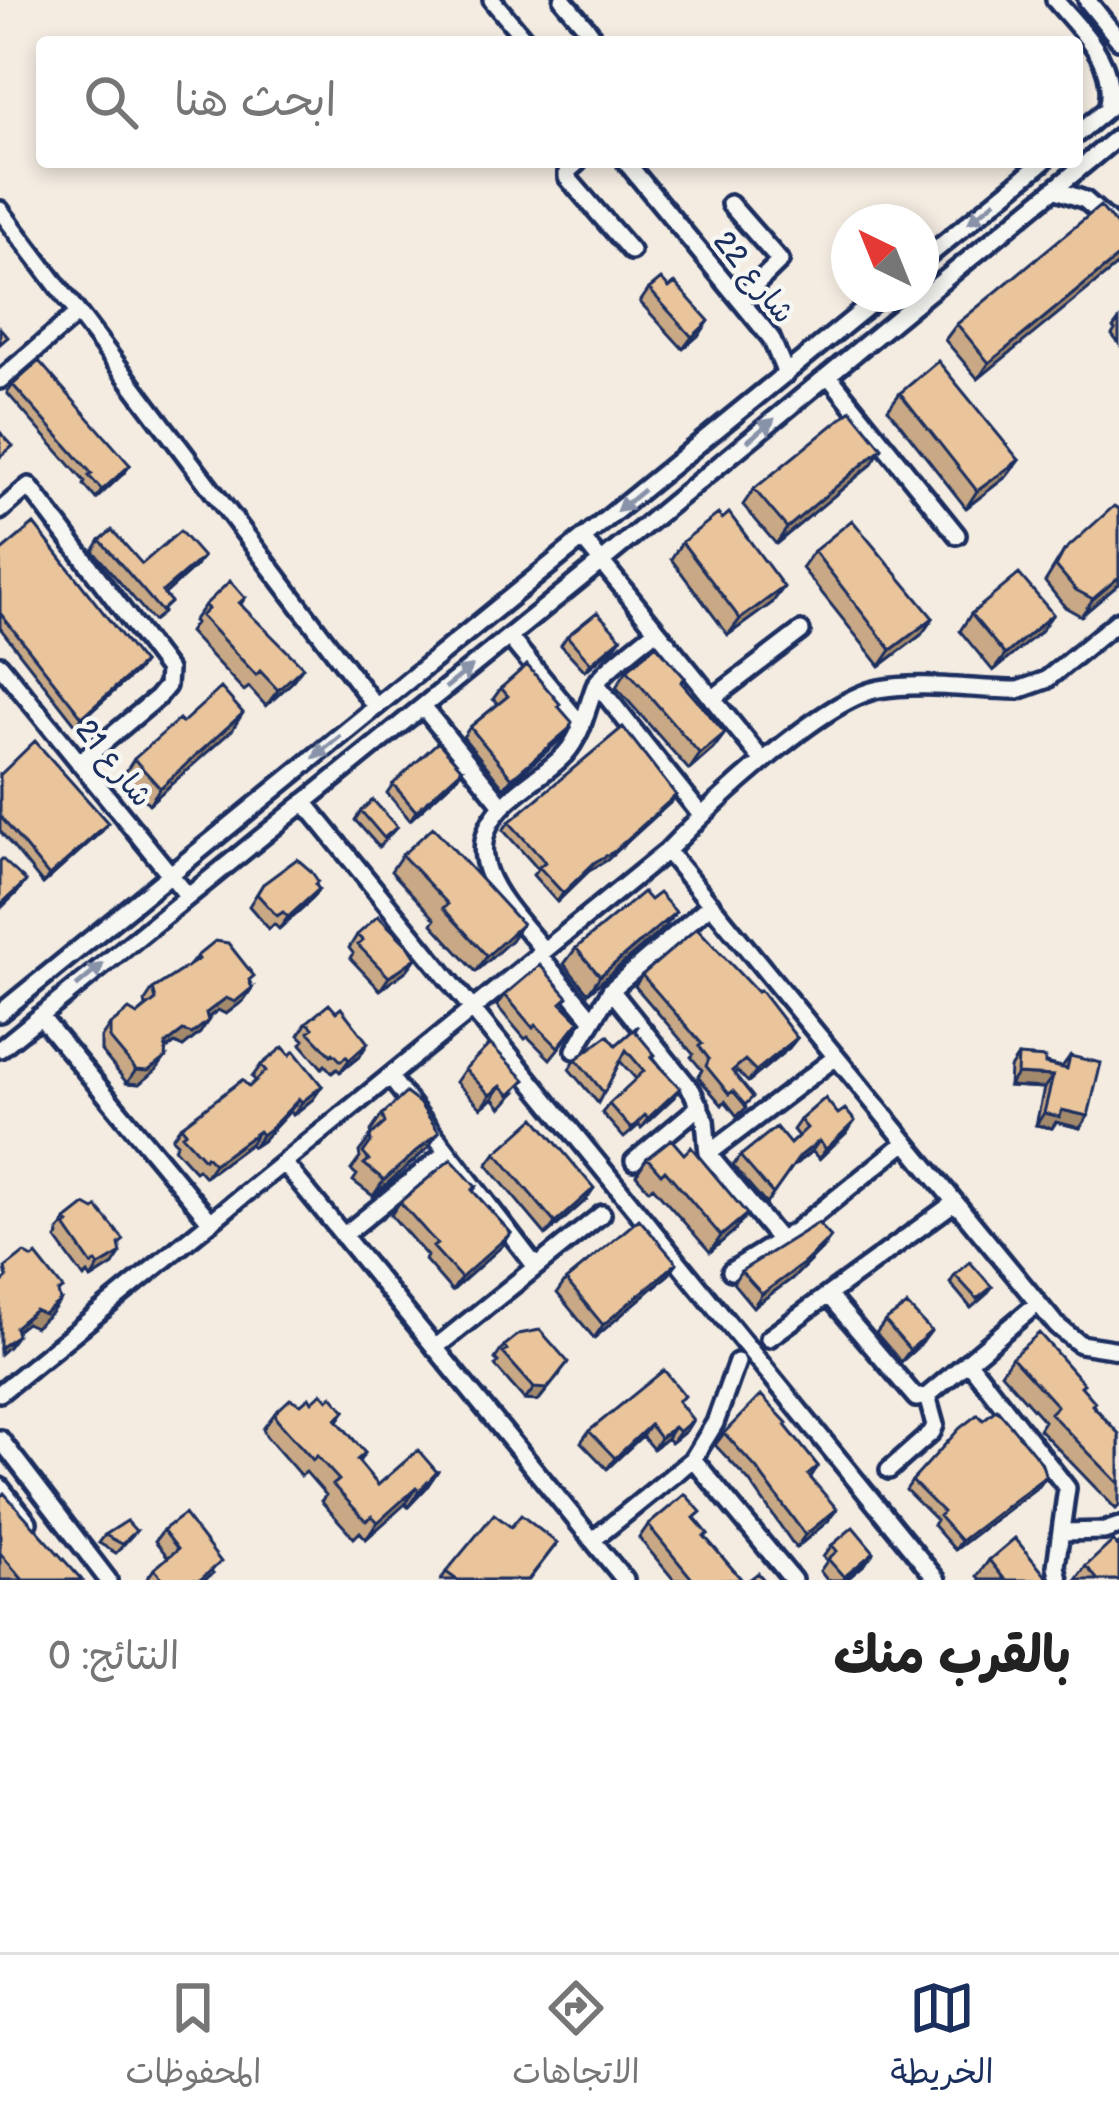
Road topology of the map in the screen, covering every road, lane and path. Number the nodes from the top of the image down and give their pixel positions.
1 (492, 0) edge
2 (562, 0) edge
3 (1055, 0) edge
4 (1087, 0) edge
5 (522, 36) edge
6 (588, 36) edge
7 (1119, 40) edge
8 (1113, 104) edge
9 (1083, 129) edge
10 (1119, 136) edge
11 (1083, 165) edge
12 (571, 168) edge
13 (631, 168) edge
14 (1036, 168) edge
15 (1080, 168) edge
16 (1054, 189) junction
17 (730, 204) dead end
18 (2, 217) edge
19 (1119, 230) edge
20 (939, 247) edge
21 (631, 250) dead end
22 (740, 300) junction
23 (861, 312) edge
24 (894, 312) edge
25 (78, 313) junction
26 (898, 317) junction
27 (785, 374) junction
28 (828, 375) junction
29 (0, 380) edge
30 (0, 511) edge
31 (957, 535) dead end
32 (583, 539) junction
33 (602, 562) junction
34 (1119, 620) edge
35 (656, 630) junction
36 (802, 631) dead end
37 (508, 637) junction
38 (0, 665) edge
39 (596, 683) junction
40 (712, 699) junction
41 (423, 706) junction
42 (376, 707) junction
43 (582, 726) junction
44 (763, 761) junction
45 (79, 763) junction
46 (304, 802) junction
47 (503, 806) junction
48 (701, 815) junction
49 (667, 851) junction
50 (170, 875) junction
51 (187, 895) junction
52 (710, 904) junction
53 (542, 952) junction
54 (610, 990) junction
55 (472, 1009) junction
56 (0, 1013) edge
57 (40, 1016) junction
58 (592, 1019) junction
59 (0, 1049) edge
60 (575, 1050) dead end
61 (836, 1057) junction
62 (390, 1077) junction
63 (700, 1106) junction
64 (906, 1142) junction
65 (447, 1152) junction
66 (708, 1154) junction
67 (634, 1161) dead end
68 (284, 1163) junction
69 (955, 1202) junction
70 (602, 1214) dead end
71 (211, 1222) junction
72 (343, 1236) junction
73 (779, 1239) junction
74 (536, 1267) junction
75 (731, 1271) dead end
76 (828, 1295) junction
77 (1038, 1303) junction
78 (769, 1338) dead end
79 (435, 1348) junction
80 (1119, 1350) edge
81 (968, 1361) junction
82 (737, 1362) dead end
83 (0, 1393) edge
84 (927, 1396) junction
85 (0, 1439) edge
86 (693, 1459) junction
87 (889, 1470) dead end
88 (0, 1486) edge
89 (1119, 1526) edge
90 (1063, 1532) junction
91 (592, 1540) junction
92 (45, 1543) edge
93 (108, 1580) edge
94 (626, 1580) edge
95 (793, 1580) edge
96 (938, 1580) edge
97 (1060, 1580) edge

1 - 5 street
2 - 6 street
3 - 8 street
4 - 7 street
8 - 9 street
10 - 11 street
12 - 21 street
13 - 22 street, شارع 22
14 -> 20 street
15 - 16 street
16 - 19 street
16 - 26 street
17 - 22 street
18 - 25 street
22 - 27 street, شارع 22
23 - 27 street
24 - 26 street
25 - 29 street
25 - 42 street
26 - 28 street
27 -> 32 street
28 - 31 street
33 -> 28 street
30 - 45 street
32 - 33 street
32 - 42 street
33 - 35 street
33 - 37 street
34 - 44 street
35 - 39 street
35 - 40 street
36 - 40 street
41 -> 37 street
37 - 43 street
38 - 45 street, شارع 21
39 - 43 street
39 - 48 street
40 - 44 street
41 - 46 street
41 - 47 street
42 -> 50 street
43 - 47 street
44 - 48 street
45 - 50 street, شارع 21
46 - 51 street
46 - 55 street
47 - 53 street
48 - 49 street
49 - 52 street
49 - 53 street
50 - 51 street, شارع 21
50 - 56 street
57 -> 51 street
52 - 54 street
52 - 61 street
53 - 55 street
53 - 58 street
54 - 58 street
54 - 63 street
55 - 62 street
55 - 96 street
57 - 59 street
57 - 71 street
58 - 60 street
61 - 64 street
61 - 66 street
62 - 65 street
62 - 68 street
63 - 66 street
63 - 67 street
64 - 69 street
64 - 73 street
65 - 72 street
65 - 74 street
66 - 73 street
68 - 71 street
68 - 72 street
69 - 76 street
69 - 77 street
70 - 74 street
71 - 83 street
72 - 79 street
73 - 75 street
74 - 79 street
76 - 78 street
76 - 84 street
77 - 80 street
77 - 81 street
79 - 91 street
81 - 84 street
81 - 90 street
82 - 86 street
84 - 87 street
85 - 93 street
86 - 91 street
86 - 95 street
88 - 92 street
89 - 90 street
90 - 97 street
91 - 94 street

